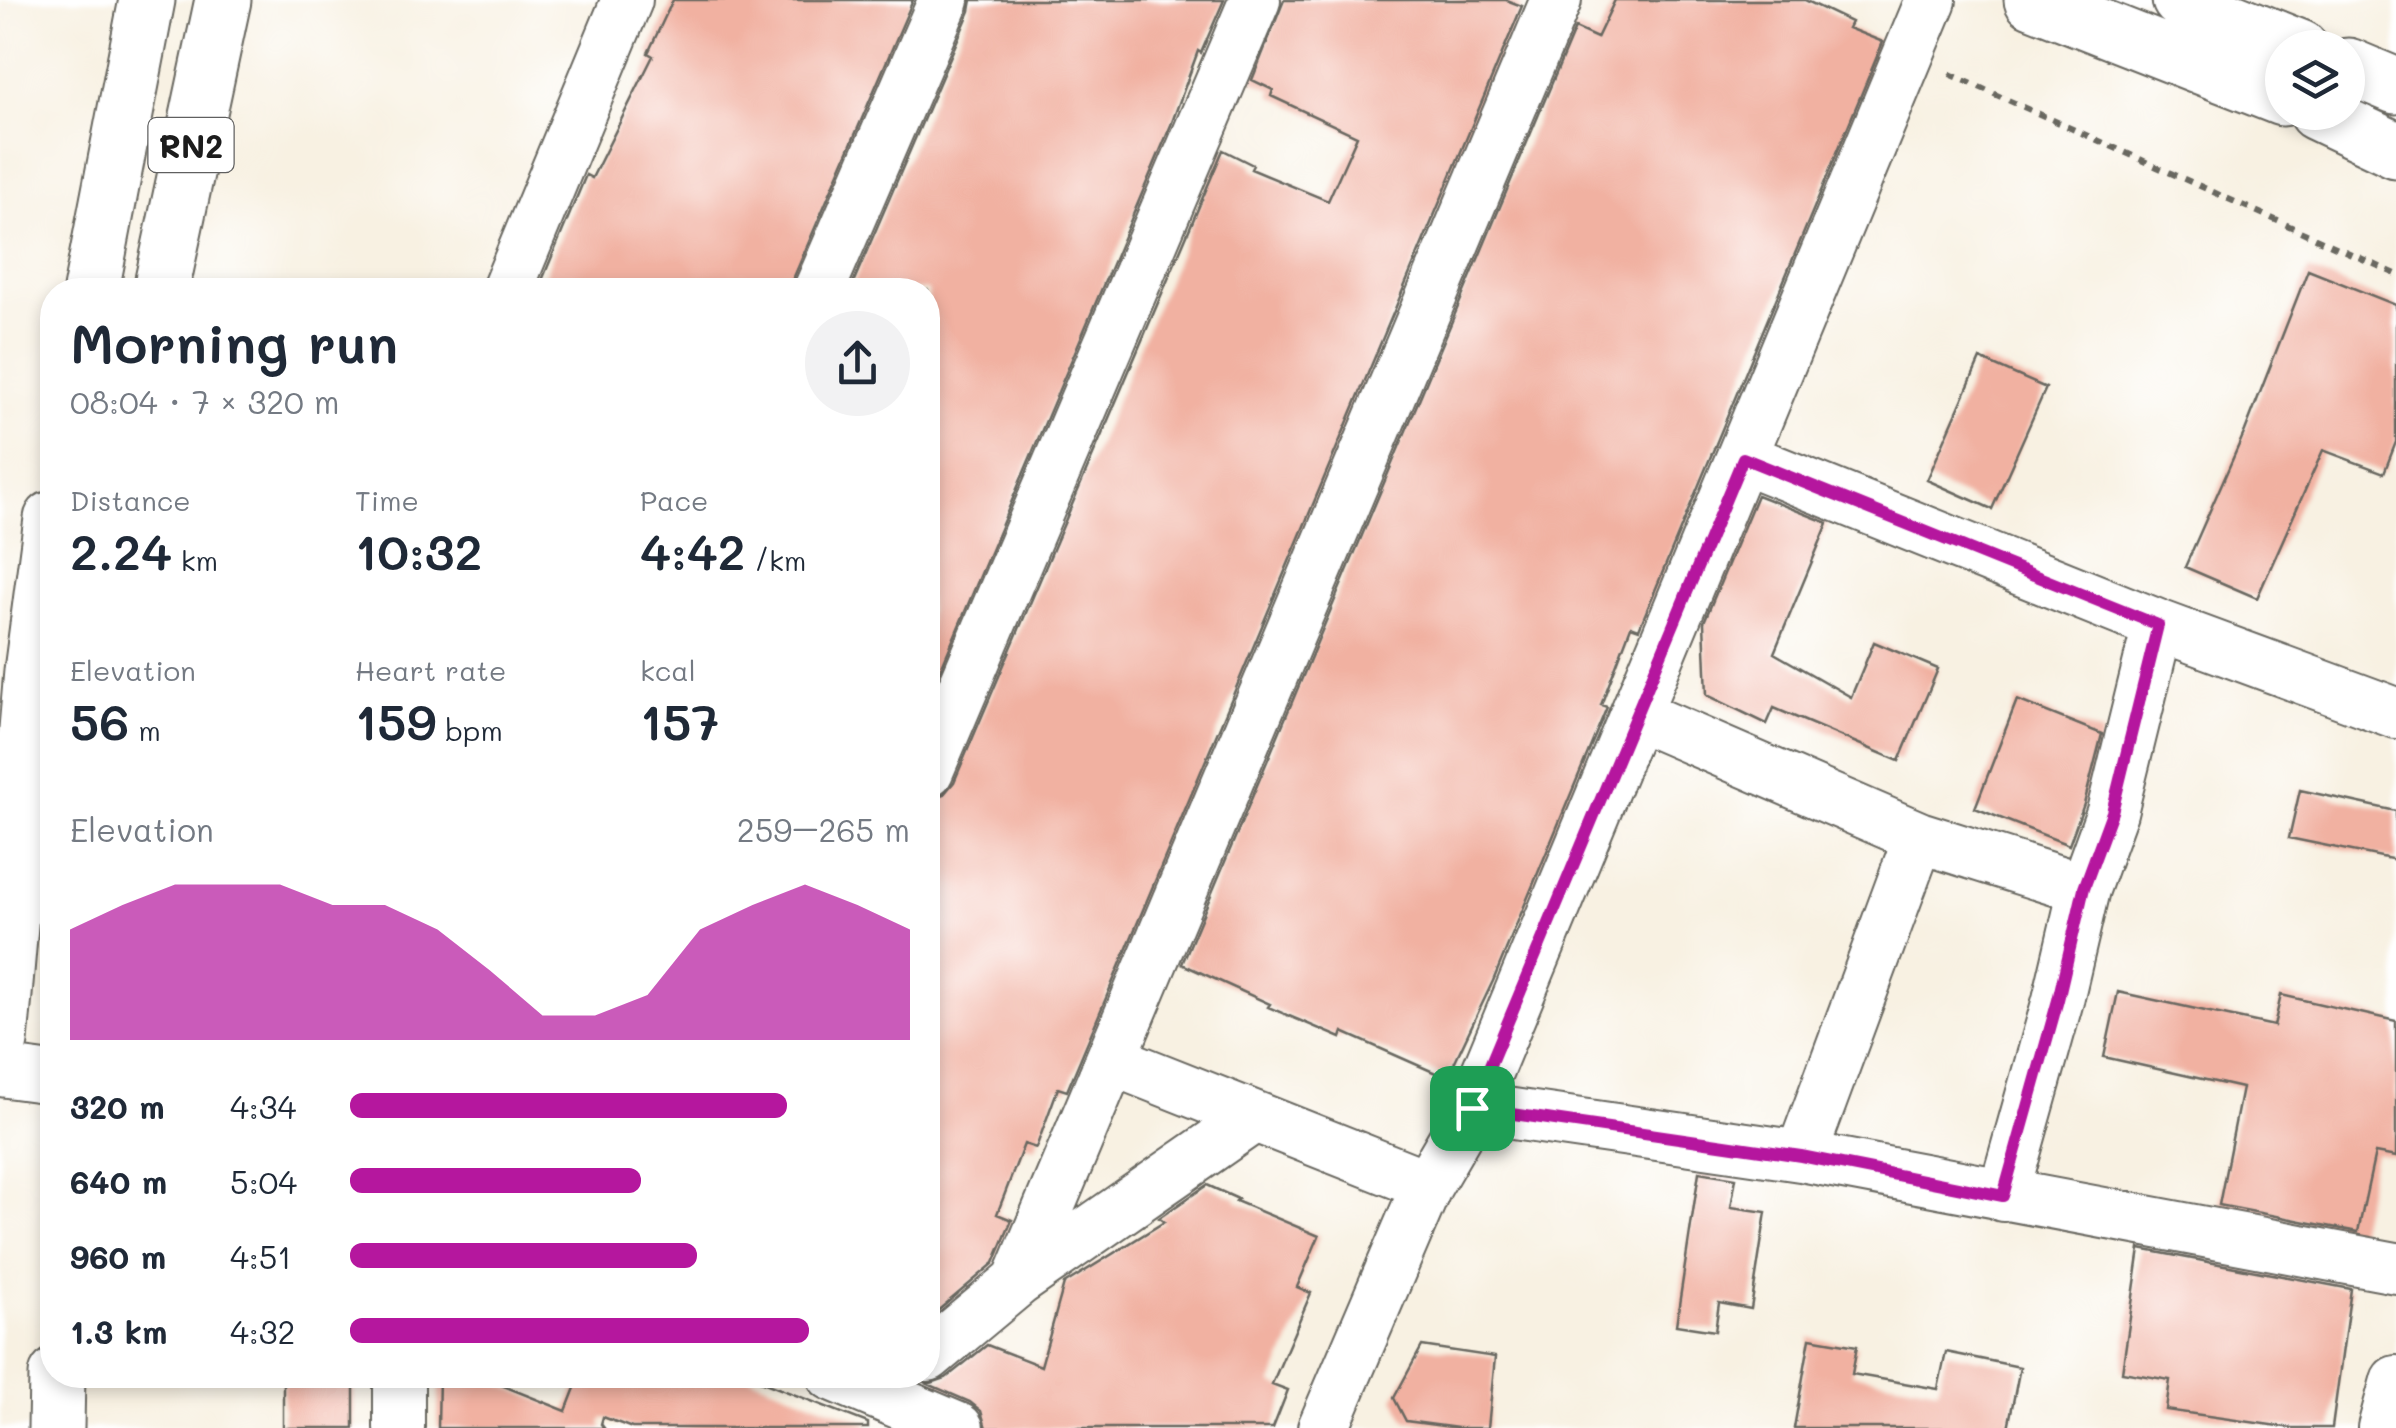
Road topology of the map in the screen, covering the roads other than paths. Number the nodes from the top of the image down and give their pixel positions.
1 (147, 0) edge
2 (223, 0) edge
3 (627, 0) edge
4 (944, 0) edge
5 (1256, 0) edge
6 (1556, 0) edge
7 (1931, 0) edge
8 (2032, 0) edge
9 (2180, 0) edge
10 (2265, 34) edge
11 (2365, 73) edge
12 (2396, 86) edge
13 (2265, 91) edge
14 (2354, 130) edge
15 (2396, 150) edge
16 (93, 278) edge
17 (164, 278) edge
18 (512, 278) edge
19 (824, 278) edge
20 (1743, 458) junction
21 (40, 610) edge
22 (2158, 625) junction
23 (2396, 713) edge
24 (1636, 715) junction
25 (940, 743) edge
26 (1919, 837) junction
27 (2084, 888) junction
28 (0, 1042) edge
29 (1112, 1060) junction
30 (0, 1071) edge
31 (40, 1076) edge
32 (1472, 1108) junction
33 (1254, 1117) junction
34 (1801, 1156) junction
35 (1427, 1186) junction
36 (2003, 1196) junction
37 (2396, 1268) edge
38 (1018, 1281) junction
39 (940, 1346) edge
40 (2396, 1381) edge
41 (57, 1388) edge
42 (399, 1388) edge
43 (883, 1388) edge
44 (56, 1428) edge
45 (398, 1428) edge
46 (958, 1428) edge
47 (1323, 1428) edge
48 (2383, 1428) edge

1 - 16 main road, RN2
2 - 17 main road, RN2
3 - 18 street
4 - 19 street
5 - 25 street
6 - 29 street
7 - 20 street
8 - 13 main road
9 - 10 main road
11 - 12 main road
14 - 15 main road
20 - 22 street
20 - 24 street
21 - 28 main road
22 - 23 street
22 - 27 street
24 - 26 street
24 - 32 street
26 - 27 street
26 - 34 street
27 - 36 street
29 - 33 street
29 - 38 street
30 - 31 street
32 - 34 street
32 - 35 street
33 - 35 street
33 - 38 street
34 - 36 street
35 - 47 street
36 - 37 street
38 - 39 street
40 - 48 street
41 - 44 main road
42 - 45 street
43 - 46 street

